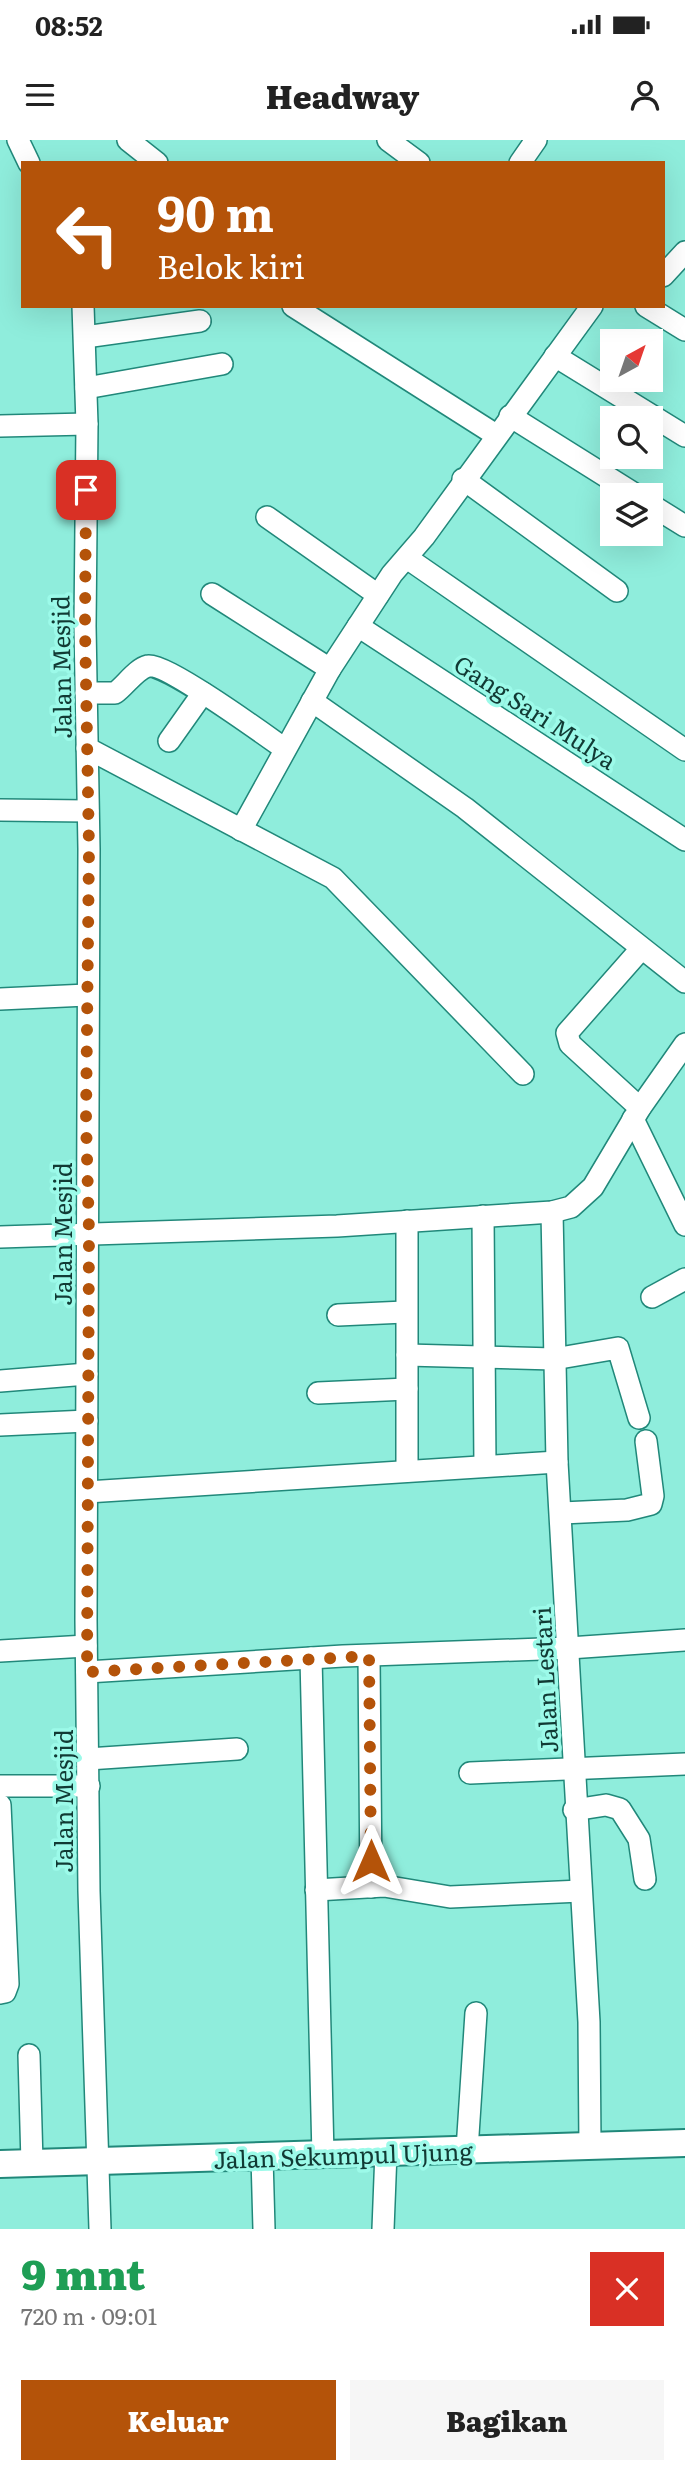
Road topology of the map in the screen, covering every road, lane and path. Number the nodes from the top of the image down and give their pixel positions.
1 (18, 140) edge
2 (128, 140) edge
3 (388, 140) edge
4 (536, 140) edge
5 (28, 161) edge
6 (154, 161) edge
7 (416, 161) edge
8 (521, 161) edge
9 (685, 252) edge
10 (665, 274) edge
11 (83, 308) edge
12 (296, 308) edge
13 (591, 308) edge
14 (649, 308) edge
15 (200, 321) dead end
16 (685, 330) edge
17 (85, 337) junction
18 (555, 356) junction
19 (222, 364) dead end
20 (86, 388) junction
21 (510, 416) junction
22 (87, 424) junction
23 (0, 426) edge
24 (496, 435) junction
25 (685, 436) edge
26 (463, 479) junction
27 (617, 483) edge
28 (663, 512) edge
29 (267, 517) dead end
30 (685, 526) edge
31 (407, 558) junction
32 (617, 592) dead end
33 (212, 594) dead end
34 (378, 595) junction
35 (358, 626) junction
36 (330, 669) junction
37 (86, 693) junction
38 (203, 693) junction
39 (312, 701) junction
40 (169, 741) dead end
41 (87, 748) junction
42 (285, 749) junction
43 (685, 750) edge
44 (0, 810) edge
45 (88, 811) junction
46 (241, 830) junction
47 (685, 840) edge
48 (641, 948) junction
49 (685, 982) edge
50 (87, 995) junction
51 (0, 999) edge
52 (685, 1044) edge
53 (523, 1074) dead end
54 (636, 1114) junction
55 (552, 1212) junction
56 (483, 1216) junction
57 (407, 1221) junction
58 (685, 1225) edge
59 (89, 1232) junction
60 (0, 1237) edge
61 (685, 1279) edge
62 (652, 1297) dead end
63 (405, 1312) junction
64 (338, 1315) dead end
65 (407, 1355) junction
66 (484, 1355) junction
67 (554, 1359) junction
68 (87, 1374) junction
69 (0, 1381) edge
70 (407, 1389) junction
71 (318, 1393) dead end
72 (639, 1418) dead end
73 (87, 1421) junction
74 (0, 1425) edge
75 (646, 1441) dead end
76 (557, 1462) junction
77 (485, 1466) junction
78 (407, 1471) junction
79 (87, 1492) junction
80 (562, 1513) junction
81 (685, 1640) edge
82 (86, 1646) junction
83 (569, 1648) junction
84 (0, 1651) edge
85 (369, 1656) junction
86 (311, 1658) junction
87 (87, 1672) junction
88 (237, 1749) dead end
89 (88, 1759) junction
90 (685, 1764) edge
91 (575, 1771) junction
92 (470, 1773) dead end
93 (0, 1786) edge
94 (89, 1786) junction
95 (0, 1805) edge
96 (574, 1810) junction
97 (2, 1854) edge
98 (645, 1879) dead end
99 (371, 1887) junction
100 (316, 1890) junction
101 (580, 1891) junction
102 (3, 1927) edge
103 (0, 1993) edge
104 (476, 2013) dead end
105 (29, 2055) dead end
106 (685, 2143) edge
107 (590, 2146) junction
108 (467, 2150) junction
109 (386, 2152) junction
110 (323, 2156) junction
111 (262, 2157) junction
112 (97, 2161) junction
113 (32, 2163) junction
114 (0, 2164) edge
115 (100, 2229) edge
116 (264, 2229) edge
117 (383, 2229) edge

1 - 5 street
2 - 6 street
3 - 7 street
4 - 8 street
9 - 10 street
11 - 17 street, Jalan Mesjid
12 - 24 street
13 - 18 street
14 - 16 street
15 - 17 street
17 - 20 street, Jalan Mesjid
18 - 21 street
18 - 25 street
19 - 20 street
20 - 22 street, Jalan Mesjid
21 - 24 street
21 - 27 street
22 - 23 street
22 - 37 street, Jalan Mesjid
24 - 26 street
26 - 31 street
26 - 32 street
28 - 30 street
29 - 34 street
31 - 34 street
31 - 43 street
33 - 36 street
34 - 35 street
35 - 36 street
35 - 47 street, Gang Sari Mulya
36 - 39 street
37 - 38 street
37 - 41 street, Jalan Mesjid
38 - 40 street
38 - 42 street
39 - 42 street
39 - 48 street
41 - 45 street, Jalan Mesjid
41 - 46 street
42 - 46 street
44 - 45 street
45 - 50 street, Jalan Mesjid
46 - 53 street
48 - 49 street
48 - 54 street
50 - 51 street
50 - 59 street, Jalan Mesjid
52 - 54 street
54 - 55 street
54 - 58 street
55 - 56 street
55 - 67 street, Jalan Lestari
56 - 57 street
56 - 66 street
57 - 59 street
57 - 63 street
59 - 60 street
59 - 68 street, Jalan Mesjid
61 - 62 street
63 - 64 street
63 - 65 street
65 - 66 street
65 - 70 street
66 - 67 street
66 - 77 street
67 - 72 street
67 - 76 street, Jalan Lestari
68 - 69 street
68 - 73 street, Jalan Mesjid
70 - 71 street
70 - 78 street
73 - 74 street
73 - 79 street, Jalan Mesjid
75 - 80 street
76 - 77 street
76 - 80 street, Jalan Lestari
77 - 78 street
78 - 79 street
79 - 82 street, Jalan Mesjid
80 - 83 street, Jalan Lestari
81 - 83 street
82 - 84 street
82 - 87 street, Jalan Mesjid
83 - 85 street
83 - 91 street, Jalan Lestari
85 - 86 street
85 - 99 street
86 - 87 street
86 - 100 street
87 - 89 street, Jalan Mesjid
88 - 89 street
89 - 94 street, Jalan Mesjid
90 - 91 street
91 - 92 street
91 - 96 street, Jalan Lestari
93 - 94 street
94 - 112 street, Jalan Mesjid
95 - 97 street
96 - 98 street
96 - 101 street, Jalan Lestari
97 - 102 street
99 - 100 street
99 - 101 street
100 - 110 street
101 - 107 street, Jalan Lestari
102 - 103 street
104 - 108 street
105 - 113 street
106 - 107 main road, Jalan Sekumpul Ujung
107 - 108 main road, Jalan Sekumpul Ujung
108 - 109 main road, Jalan Sekumpul Ujung
109 - 110 main road, Jalan Sekumpul Ujung
109 - 117 street
110 - 111 main road, Jalan Sekumpul Ujung
111 - 112 main road, Jalan Sekumpul Ujung
111 - 116 street
112 - 113 main road, Jalan Sekumpul Ujung
112 - 115 street, Jalan Mesjid
113 - 114 main road, Jalan Sekumpul Ujung

